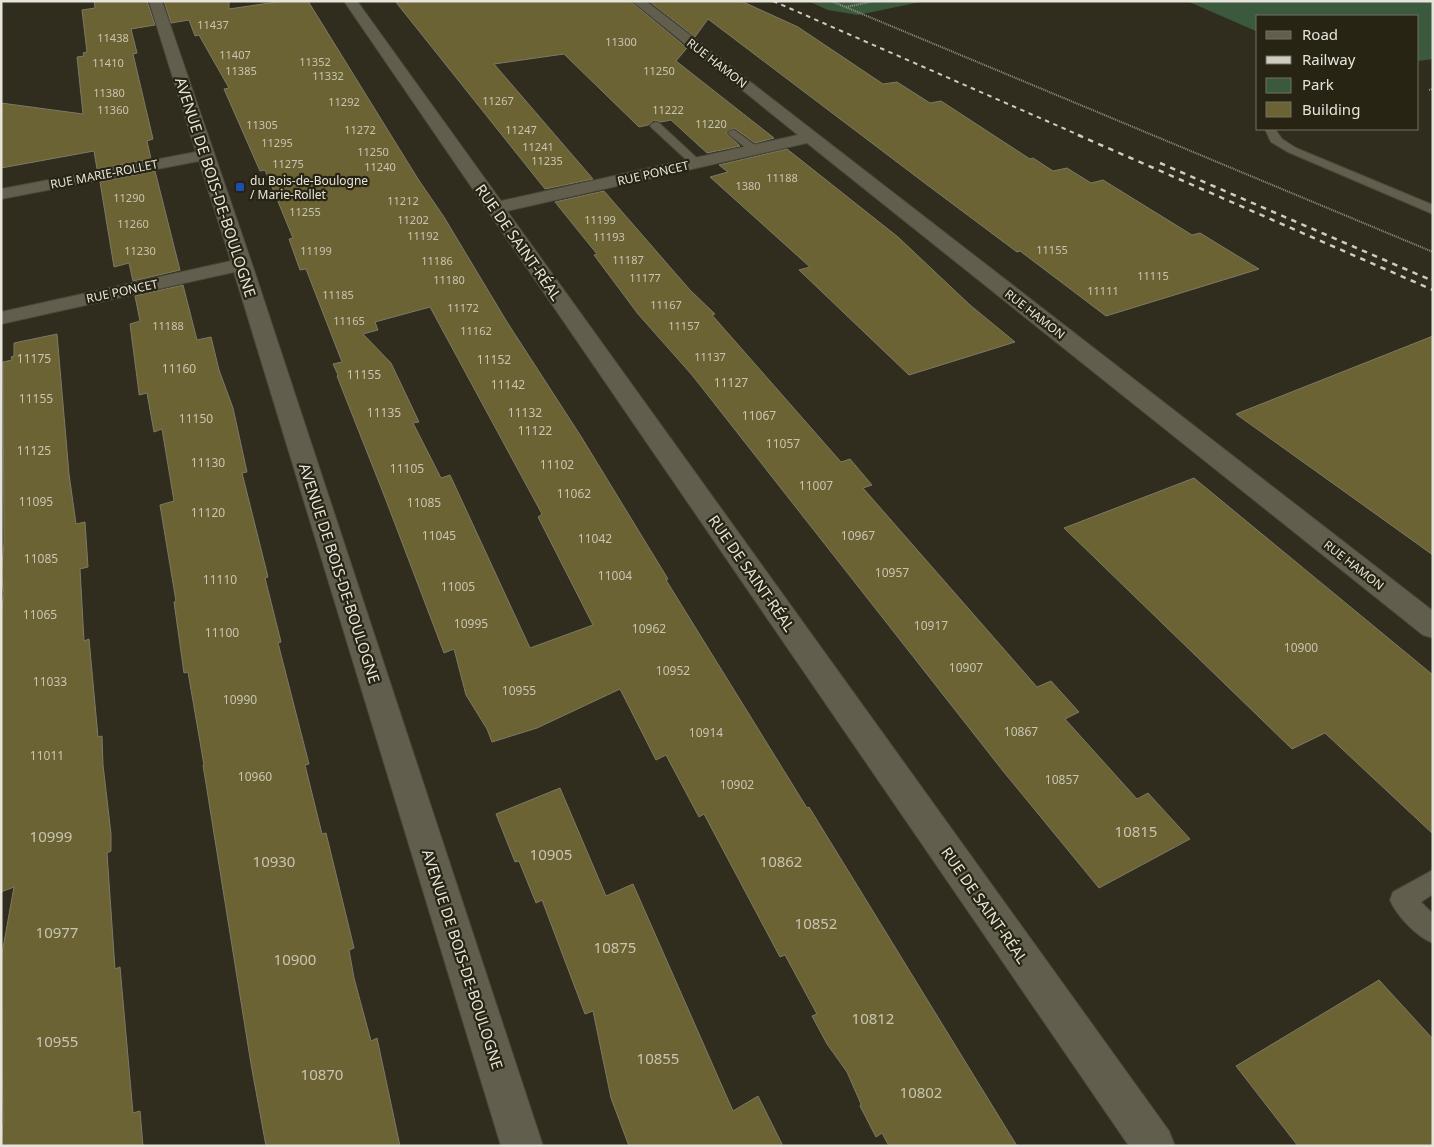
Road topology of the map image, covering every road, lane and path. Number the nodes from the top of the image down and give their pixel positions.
1 (155, 1) edge
2 (350, 1) edge
3 (638, 1) edge
4 (831, 1) edge
5 (875, 1) edge
6 (846, 7) junction
7 (1433, 89) edge
8 (1429, 90) dead end
9 (655, 126) dead end
10 (1270, 130) edge
11 (734, 133) dead end
12 (811, 137) junction
13 (755, 150) junction
14 (206, 155) junction
15 (696, 163) junction
16 (1, 194) edge
17 (496, 208) junction
18 (1433, 210) edge
19 (1433, 252) edge
20 (242, 264) junction
21 (1, 318) edge
22 (1433, 627) edge
23 (1433, 881) edge
24 (1433, 931) edge
25 (522, 1146) edge
26 (1154, 1146) edge

1 - 14 street, AVENUE DE BOIS-DE-BOULOGNE
2 - 17 street, RUE DE SAINT-RÉAL
3 - 12 street, RUE HAMON
4 - 6 path
5 - 6 path
6 - 19 path
7 - 8 path
9 - 15 lane
10 - 18 lane
11 - 13 lane
12 - 13 street, RUE PONCET
12 - 22 street, RUE HAMON
13 - 15 street, RUE PONCET
14 - 16 street, RUE MARIE-ROLLET
14 - 20 street, AVENUE DE BOIS-DE-BOULOGNE
15 - 17 street, RUE PONCET
17 - 26 street, RUE DE SAINT-RÉAL
20 - 21 street, RUE PONCET
20 - 25 street, AVENUE DE BOIS-DE-BOULOGNE
23 - 24 lane

